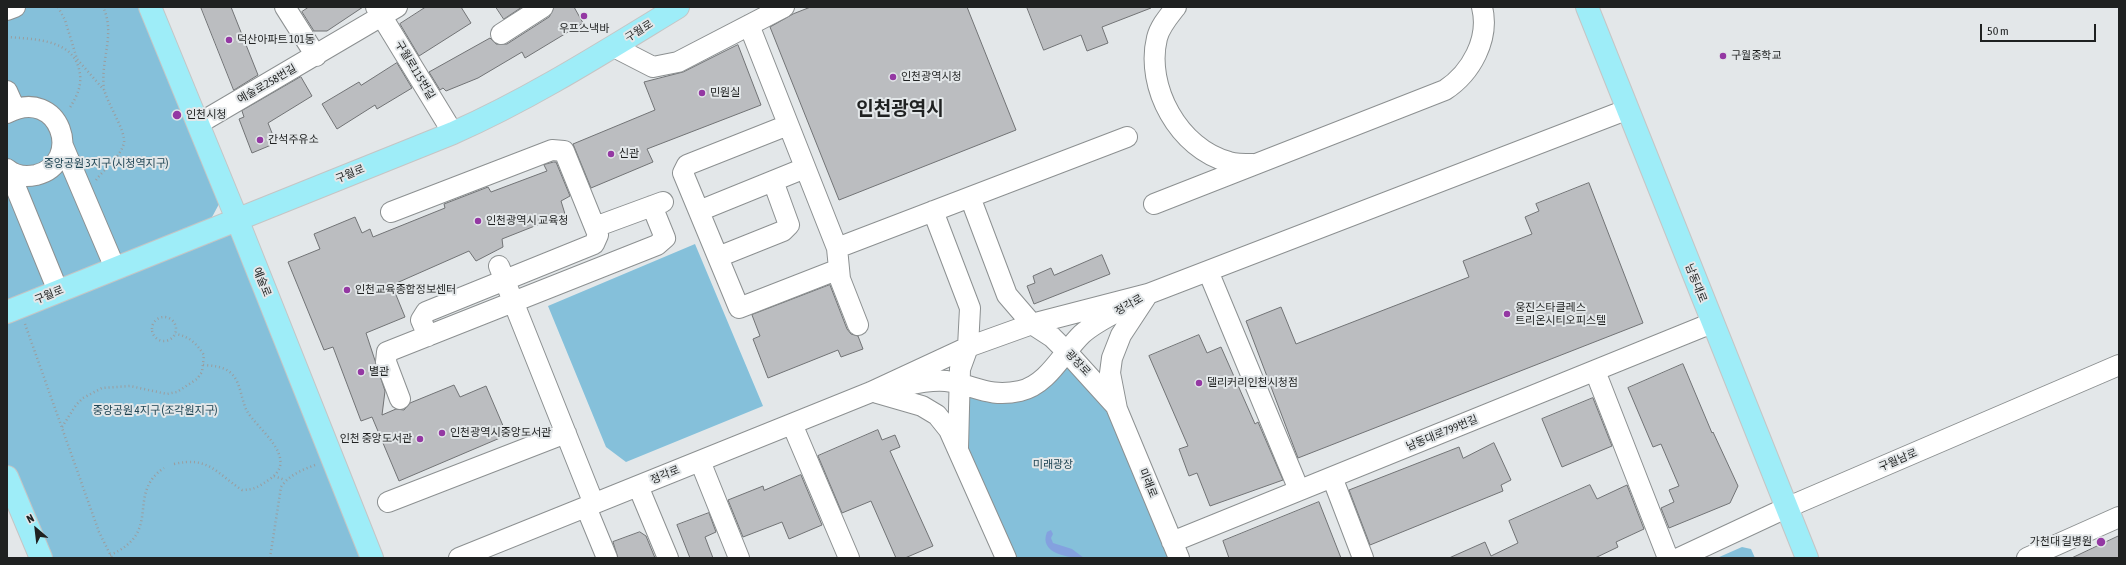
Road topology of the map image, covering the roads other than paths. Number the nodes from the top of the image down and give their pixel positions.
1 (15, 7) edge
2 (150, 7) edge
3 (285, 7) edge
4 (543, 7) edge
5 (678, 7) edge
6 (784, 7) edge
7 (1176, 7) edge
8 (1482, 7) edge
9 (1587, 7) edge
10 (7, 10) edge
11 (385, 10) edge
12 (749, 24) junction
13 (501, 34) dead end
14 (614, 47) junction
15 (316, 56) junction
16 (7, 91) edge
17 (1626, 110) junction
18 (11, 111) edge
19 (198, 124) junction
20 (788, 125) junction
21 (453, 133) junction
22 (1127, 137) dead end
23 (62, 146) junction
24 (1255, 164) junction
25 (805, 168) junction
26 (8, 170) edge
27 (772, 181) junction
28 (970, 197) junction
29 (1154, 204) dead end
30 (933, 211) junction
31 (391, 212) dead end
32 (699, 212) junction
33 (237, 219) junction
34 (595, 227) junction
35 (837, 248) junction
36 (718, 257) junction
37 (115, 268) junction
38 (839, 269) junction
39 (1208, 271) junction
40 (501, 273) junction
41 (58, 291) junction
42 (1148, 294) junction
43 (513, 301) junction
44 (13, 309) edge
45 (1712, 323) junction
46 (1032, 324) junction
47 (858, 325) dead end
48 (428, 336) junction
49 (968, 347) junction
50 (1066, 351) junction
51 (2119, 365) edge
52 (1595, 371) junction
53 (960, 384) junction
54 (871, 392) junction
55 (400, 399) dead end
56 (1117, 409) junction
57 (792, 424) junction
58 (566, 433) junction
59 (958, 448) junction
60 (700, 461) junction
61 (7, 477) edge
62 (1332, 477) junction
63 (638, 486) junction
64 (1300, 490) junction
65 (388, 502) dead end
66 (590, 505) junction
67 (1786, 508) junction
68 (2119, 517) edge
69 (1175, 550) edge
70 (492, 552) edge
71 (41, 558) edge
72 (372, 558) edge
73 (459, 558) edge
74 (607, 558) edge
75 (668, 558) edge
76 (739, 558) edge
77 (849, 558) edge
78 (1006, 558) edge
79 (1363, 558) edge
80 (1668, 558) edge
81 (1678, 558) edge
82 (1807, 558) edge
83 (2027, 558) edge

1 - 10 street
2 - 19 main road, 예술로
3 - 15 street
4 - 13 street
5 - 14 main road, 구월로
6 - 12 street
7 - 24 street
8 - 24 street
9 - 17 main road, 남동대로
11 - 15 street, 예술로258번길
11 - 21 street, 구월로115번길
12 - 14 street
12 - 20 street
14 - 21 main road, 구월로
15 - 19 street, 예술로258번길
16 - 18 street
17 - 39 street
17 - 45 main road, 남동대로
18 - 23 street
19 - 33 main road, 예술로
20 - 25 street
20 - 32 street
21 - 33 main road, 구월로
22 - 28 street
23 - 26 street
23 - 37 street
24 - 29 street
25 - 27 street
25 - 35 street
26 - 41 street
27 - 32 street
27 - 36 street
28 - 30 street
28 - 46 street, 광장로
30 - 35 street
30 - 49 street
31 - 34 street
32 - 36 street
33 - 37 main road, 구월로
33 - 72 main road, 예술로
34 - 40 street
34 - 43 street
35 - 38 street
36 - 38 street
37 - 41 main road, 구월로
38 - 47 street
39 - 42 street
39 - 64 street
40 - 43 street
40 - 48 street
41 - 44 main road, 구월로
42 - 46 street, 정각로
42 - 50 street, 정각로
42 - 56 street
43 - 48 street
43 - 58 street
45 - 52 street, 남동대로799번길
45 - 67 main road, 남동대로
46 - 49 street, 정각로
46 - 50 street, 광장로
48 - 55 street
49 - 53 street
49 - 54 street, 정각로
50 - 53 street, 정각로
50 - 56 street, 광장로
51 - 67 street, 구월남로
52 - 62 street, 남동대로799번길
52 - 80 street
53 - 54 street, 정각로
53 - 59 street
54 - 57 street, 정각로
54 - 59 street
56 - 69 street, 미래로
57 - 60 street, 정각로
57 - 77 street
58 - 65 street
58 - 66 street
59 - 78 street
60 - 63 street, 정각로
60 - 76 street
61 - 71 main road
62 - 64 street, 남동대로799번길
62 - 79 street
63 - 66 street, 정각로
63 - 75 street
64 - 69 street, 남동대로799번길
66 - 70 street, 정각로
66 - 74 street
67 - 81 street, 구월남로
67 - 82 main road, 남동대로
68 - 83 street
70 - 73 street, 정각로

